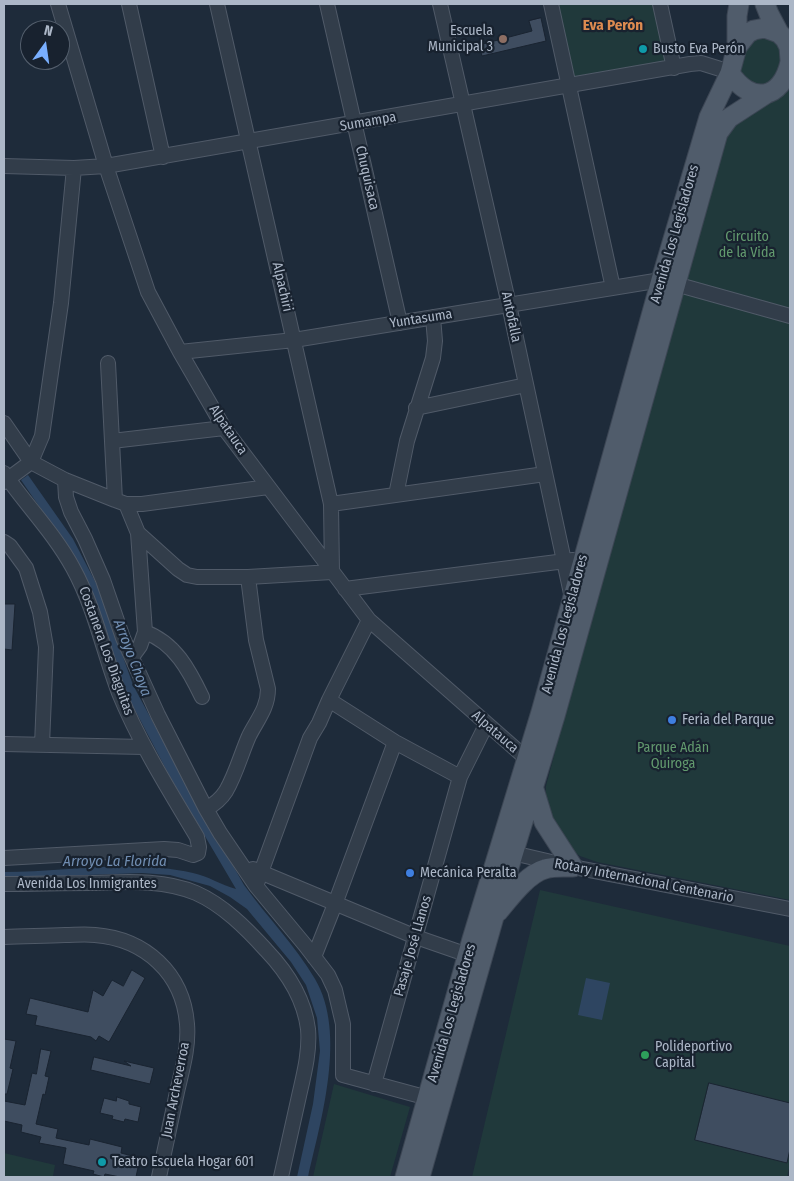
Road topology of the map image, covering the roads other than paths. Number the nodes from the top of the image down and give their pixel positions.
1 (58, 4) edge
2 (129, 4) edge
3 (217, 4) edge
4 (327, 4) edge
5 (440, 4) edge
6 (551, 4) edge
7 (660, 4) edge
8 (739, 4) edge
9 (765, 4) edge
10 (785, 38) edge
11 (738, 47) junction
12 (790, 61) edge
13 (674, 68) junction
14 (730, 72) junction
15 (570, 86) junction
16 (779, 86) edge
17 (463, 105) junction
18 (354, 124) junction
19 (249, 142) junction
20 (163, 157) junction
21 (4, 166) edge
22 (106, 166) junction
23 (74, 168) junction
24 (669, 282) junction
25 (613, 288) junction
26 (509, 305) junction
27 (790, 316) edge
28 (433, 317) junction
29 (400, 323) junction
30 (294, 340) junction
31 (180, 352) junction
32 (108, 363) dead end
33 (526, 385) junction
34 (416, 408) junction
35 (4, 423) edge
36 (224, 428) junction
37 (112, 441) junction
38 (15, 473) edge
39 (545, 474) junction
40 (65, 480) junction
41 (268, 486) junction
42 (396, 495) junction
43 (121, 502) junction
44 (331, 504) junction
45 (138, 533) junction
46 (4, 542) edge
47 (573, 560) junction
48 (332, 572) junction
49 (248, 576) junction
50 (345, 589) junction
51 (572, 599) junction
52 (369, 620) junction
53 (579, 630) junction
54 (145, 632) junction
55 (132, 657) junction
56 (202, 697) dead end
57 (329, 700) junction
58 (486, 725) junction
59 (395, 742) junction
60 (4, 744) edge
61 (42, 745) junction
62 (144, 746) junction
63 (533, 761) junction
64 (460, 778) junction
65 (533, 786) junction
66 (206, 809) junction
67 (506, 852) junction
68 (4, 858) edge
69 (240, 862) junction
70 (573, 867) junction
71 (261, 872) junction
72 (4, 884) edge
73 (256, 886) junction
74 (335, 904) junction
75 (790, 909) edge
76 (494, 917) junction
77 (4, 937) edge
78 (416, 937) junction
79 (468, 955) junction
80 (314, 957) junction
81 (374, 1084) junction
82 (428, 1098) junction
83 (159, 1177) edge
84 (281, 1177) edge
85 (405, 1177) edge
86 (420, 1177) edge

1 - 22 street, Alpatauca
2 - 20 street
3 - 19 street, Alpachiri
4 - 18 street, Chuquisaca
5 - 17 street, Antofalla
6 - 15 street
7 - 13 street
8 - 11 main road
9 - 10 main road
10 - 11 main road
10 - 12 main road
11 - 14 main road
12 - 16 main road
13 - 14 street, Sumampa
13 - 15 street, Sumampa
14 - 16 main road
14 - 24 main road, Avenida Los Legisladores
15 - 17 street, Sumampa
15 - 25 street
16 - 24 main road, Avenida Los Legisladores
17 - 18 street, Sumampa
17 - 26 street, Antofalla
18 - 19 street, Sumampa
18 - 29 street, Chuquisaca
19 - 20 street, Sumampa
19 - 30 street, Alpachiri
20 - 22 street, Sumampa
21 - 23 street, Sumampa
22 - 23 street, Sumampa
22 - 31 street, Alpatauca
23 - 38 street
24 - 25 street, Yuntasuma
24 - 27 street
24 - 47 main road, Avenida Los Legisladores
24 - 53 main road, Avenida Los Legisladores
25 - 26 street, Yuntasuma
26 - 28 street, Yuntasuma
26 - 33 street, Antofalla
28 - 29 street, Yuntasuma
28 - 34 street
29 - 30 street, Yuntasuma
30 - 31 street, Yuntasuma
30 - 44 street, Alpachiri
31 - 36 street, Alpatauca
32 - 37 street
33 - 34 street
33 - 39 street, Antofalla
34 - 42 street
35 - 38 street
36 - 37 street
36 - 41 street, Alpatauca
37 - 43 street
38 - 40 street
38 - 62 street, Costanera Los Diaguitas
39 - 42 street
39 - 47 street, Antofalla
40 - 43 street
40 - 55 street
41 - 43 street
41 - 48 street, Alpatauca
42 - 44 street
43 - 45 street
44 - 48 street, Alpachiri
45 - 49 street
45 - 54 street
46 - 61 street
47 - 50 street
47 - 51 main road, Avenida Los Legisladores
48 - 49 street
48 - 50 street, Alpatauca
49 - 66 street
50 - 52 street, Alpatauca
51 - 53 street
51 - 63 main road, Avenida Los Legisladores
52 - 57 street
52 - 58 street, Alpatauca
53 - 63 main road, Avenida Los Legisladores
54 - 55 street
54 - 56 street
55 - 66 street
57 - 59 street
57 - 71 street
58 - 63 street, Alpatauca
58 - 64 street, Pasaje José Llanos
59 - 64 street
59 - 74 street
60 - 61 street
61 - 62 street
62 - 68 street, Costanera Los Diaguitas
63 - 65 main road, Avenida Los Legisladores
63 - 67 main road, Avenida Los Legisladores
64 - 78 street, Pasaje José Llanos
65 - 67 main road, Avenida Los Legisladores
65 - 70 main road
66 - 69 street
67 - 70 street, Rotary Internacional Centenario
67 - 76 main road, Avenida Los Legisladores
67 - 79 main road, Avenida Los Legisladores
69 - 71 street
69 - 73 street
70 - 75 street, Rotary Internacional Centenario
70 - 76 main road
71 - 73 street
71 - 74 street
72 - 84 street, Avenida Los Inmigrantes
73 - 80 street
74 - 78 street
74 - 80 street
76 - 86 main road, Avenida Los Legisladores
77 - 83 street, Juan Archeverroa
78 - 79 street
78 - 81 street, Pasaje José Llanos
79 - 82 main road, Avenida Los Legisladores
80 - 81 street
81 - 82 street
82 - 85 main road, Avenida Los Legisladores

